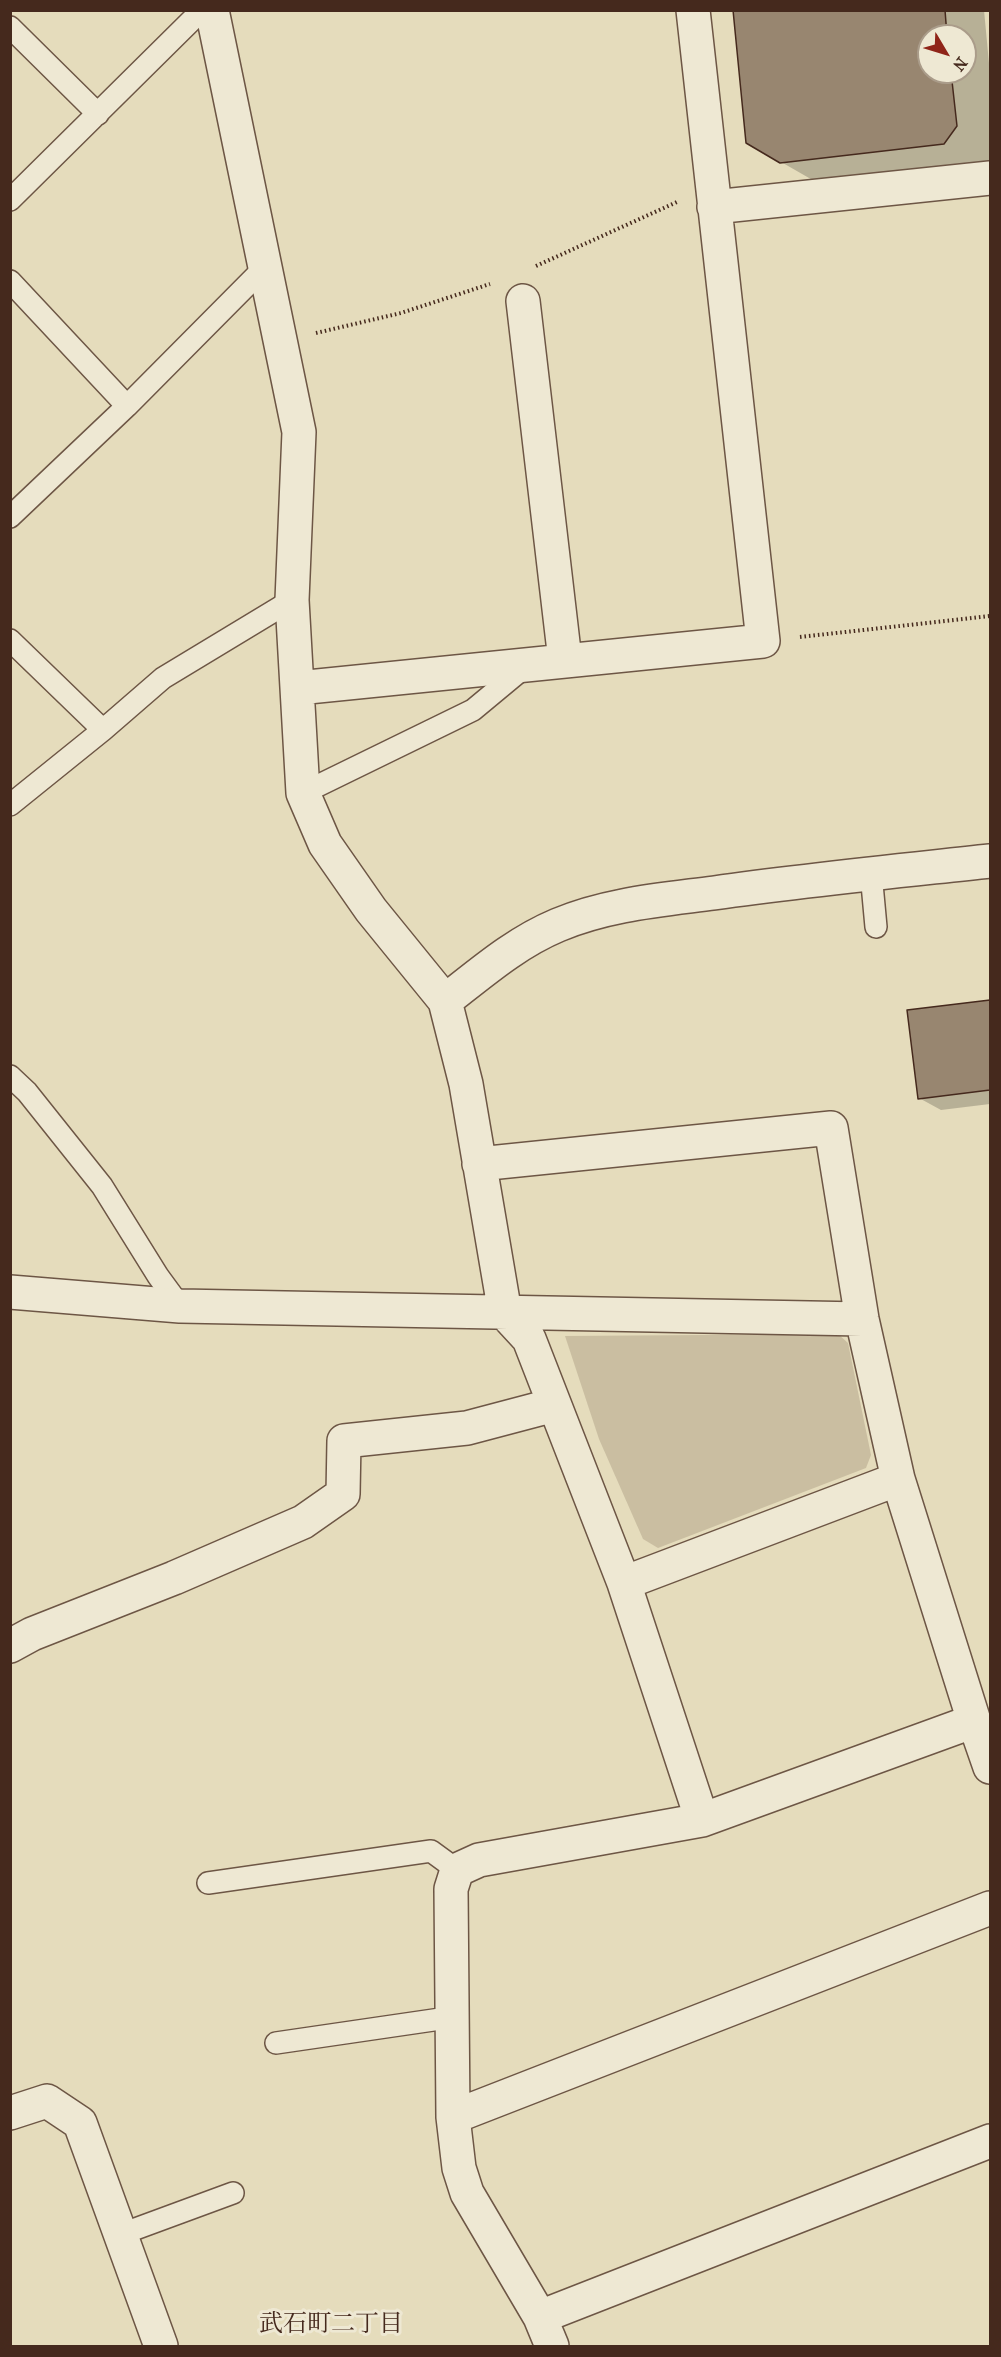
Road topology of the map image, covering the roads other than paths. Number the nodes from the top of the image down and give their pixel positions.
1 (202, 10) edge
2 (212, 10) edge
3 (693, 10) edge
4 (10, 27) edge
5 (98, 114) junction
6 (990, 178) edge
7 (10, 200) edge
8 (714, 207) junction
9 (265, 267) junction
10 (10, 281) edge
11 (523, 301) dead end
12 (127, 406) junction
13 (10, 517) edge
14 (292, 600) junction
15 (10, 640) edge
16 (565, 660) junction
17 (527, 666) junction
18 (298, 688) junction
19 (104, 730) junction
20 (303, 793) junction
21 (10, 805) edge
22 (990, 861) edge
23 (871, 873) junction
24 (876, 927) dead end
25 (445, 1001) junction
26 (10, 1076) edge
27 (479, 1164) junction
28 (10, 1292) edge
29 (180, 1306) junction
30 (505, 1313) junction
31 (862, 1319) junction
32 (554, 1405) junction
33 (898, 1479) junction
34 (624, 1583) junction
35 (10, 1646) edge
36 (974, 1720) junction
37 (990, 1767) edge
38 (702, 1821) junction
39 (457, 1870) junction
40 (208, 1883) dead end
41 (990, 1908) edge
42 (454, 2017) junction
43 (276, 2043) dead end
44 (10, 2113) edge
45 (453, 2117) junction
46 (990, 2141) edge
47 (232, 2193) dead end
48 (119, 2235) junction
49 (540, 2317) junction
50 (161, 2346) edge
51 (552, 2346) edge

1 - 5 lane
2 - 9 street
3 - 8 street
4 - 5 lane
5 - 7 lane
6 - 8 street
8 - 16 street
9 - 12 lane
9 - 14 street
10 - 12 lane
11 - 16 street
12 - 13 lane
14 - 18 street
14 - 19 lane
15 - 19 lane
16 - 17 street
17 - 18 street
17 - 20 lane
18 - 20 street
19 - 21 lane
20 - 25 street
22 - 23 street
23 - 24 lane
23 - 25 street
25 - 27 street
26 - 29 lane
27 - 30 street
27 - 31 street
28 - 29 street
29 - 30 street
30 - 31 street
30 - 32 street
31 - 33 street
32 - 34 street
32 - 35 street
33 - 34 street
33 - 36 street
34 - 38 street
36 - 37 street
36 - 38 street
38 - 39 street
39 - 40 lane
39 - 42 street
41 - 45 street
42 - 43 lane
42 - 45 street
44 - 48 street
45 - 49 street
46 - 49 street
47 - 48 lane
48 - 50 street
49 - 51 street

